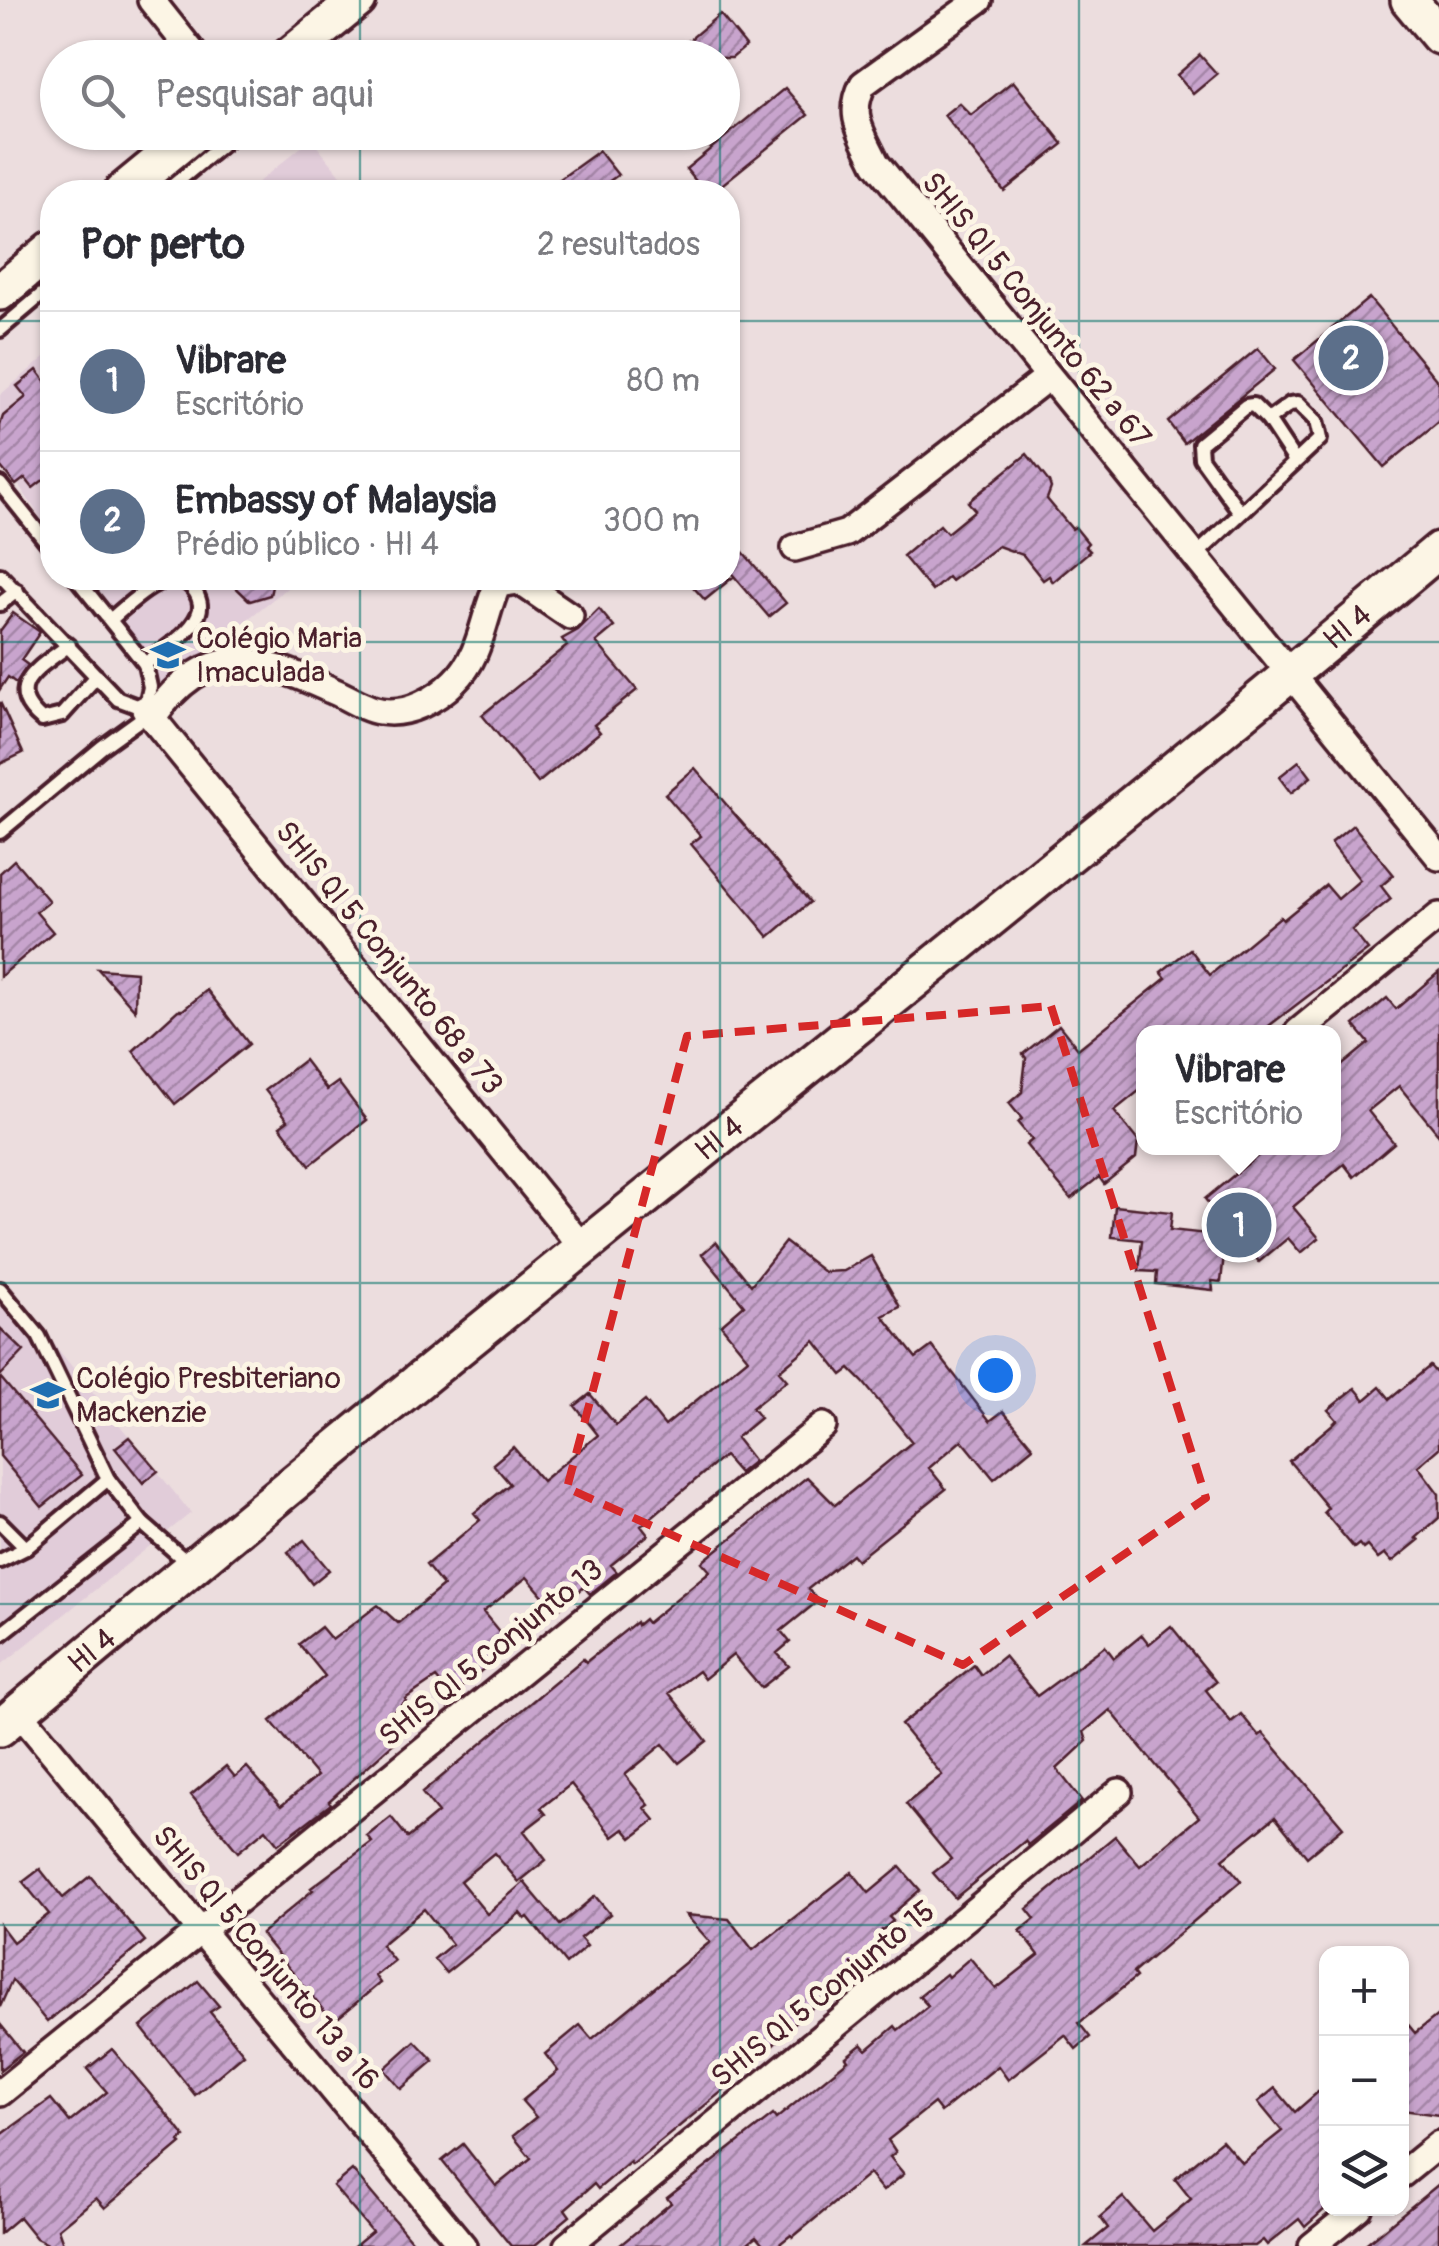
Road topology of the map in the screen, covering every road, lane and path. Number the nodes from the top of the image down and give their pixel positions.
1 (150, 0) edge
2 (358, 0) edge
3 (978, 0) edge
4 (1409, 0) edge
5 (1439, 36) edge
6 (182, 40) edge
7 (310, 40) edge
8 (173, 150) edge
9 (215, 150) edge
10 (137, 180) edge
11 (179, 180) edge
12 (40, 259) edge
13 (0, 292) edge
14 (40, 296) edge
15 (0, 330) edge
16 (1048, 376) junction
17 (1268, 420) junction
18 (1295, 461) junction
19 (0, 484) edge
20 (1240, 512) junction
21 (40, 534) edge
22 (795, 548) dead end
23 (1439, 550) edge
24 (1194, 557) junction
25 (0, 575) edge
26 (86, 590) edge
27 (147, 590) edge
28 (194, 590) edge
29 (496, 590) edge
30 (533, 590) edge
31 (17, 591) junction
32 (0, 604) edge
33 (570, 616) dead end
34 (110, 620) junction
35 (69, 645) junction
36 (145, 664) junction
37 (97, 676) junction
38 (1290, 676) junction
39 (149, 714) junction
40 (0, 832) edge
41 (1439, 857) edge
42 (1439, 916) edge
43 (1307, 1025) edge
44 (582, 1247) junction
45 (0, 1289) edge
46 (822, 1426) dead end
47 (108, 1479) junction
48 (0, 1522) edge
49 (142, 1523) junction
50 (26, 1548) junction
51 (0, 1561) edge
52 (194, 1568) junction
53 (0, 1635) edge
54 (9, 1720) edge
55 (1119, 1792) dead end
56 (200, 1930) junction
57 (0, 2093) edge
58 (1439, 2144) edge
59 (1409, 2168) edge
60 (1348, 2216) edge
61 (463, 2246) edge
62 (568, 2246) edge
63 (1312, 2246) edge

1 - 6 street
2 - 7 street
3 - 16 street, SHIS QI 5 Conjunto 62 a 67
4 - 5 street
8 - 10 street
9 - 11 lane
12 - 13 street
14 - 15 lane
16 - 22 street
16 - 24 street, SHIS QI 5 Conjunto 62 a 67
17 - 18 lane
17 - 18 lane
17 - 20 lane
18 - 20 lane
19 - 21 lane
20 - 24 lane
23 - 38 street, HI 4
24 - 38 street, SHIS QI 5 Conjunto 62 a 67
25 - 31 lane
26 - 34 lane
27 - 34 lane
28 - 36 lane
29 - 39 street
30 - 33 street
31 - 32 lane
31 - 35 lane
34 - 36 lane
35 - 37 lane
35 - 37 lane
36 - 39 lane
37 - 39 lane
38 - 41 street, SHIS QI 5 Conjunto 62 a 67
38 - 44 street, HI 4
39 - 40 lane
39 - 44 street, SHIS QI 5 Conjunto 68 a 73
42 - 43 street
44 - 52 street, HI 4
45 - 47 lane
46 - 56 street, SHIS QI 5 Conjunto 13
47 - 49 lane
47 - 50 lane
48 - 50 lane
49 - 52 lane
49 - 53 lane
50 - 51 lane
52 - 54 street, HI 4
54 - 56 street, SHIS QI 5 Conjunto 13 a 16
55 - 62 street, SHIS QI 5 Conjunto 15
56 - 57 street, SHIS QI 5 Conjunto 13
56 - 61 street, SHIS QI 5 Conjunto 13 a 16
58 - 59 street
60 - 63 street

